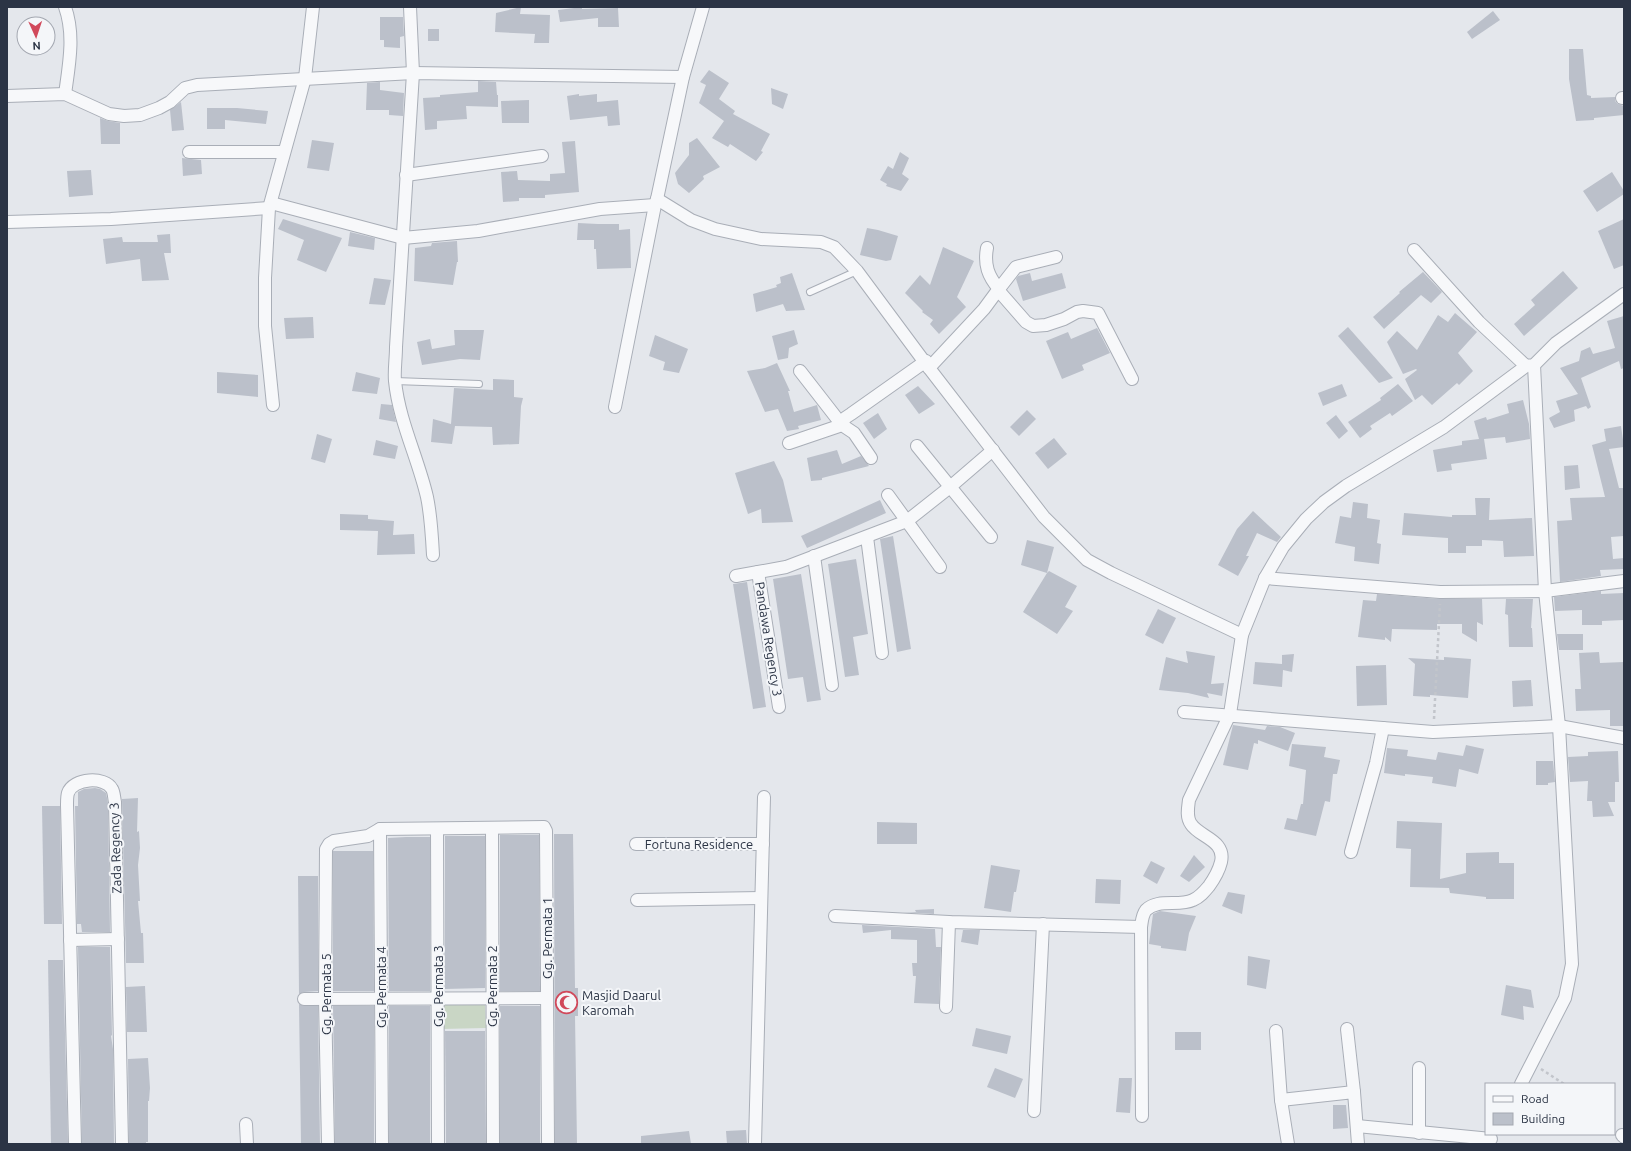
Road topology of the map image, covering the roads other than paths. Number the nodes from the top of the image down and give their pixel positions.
1 (65, 7) edge
2 (313, 7) edge
3 (410, 7) edge
4 (703, 7) edge
5 (413, 73) junction
6 (684, 77) junction
7 (305, 78) junction
8 (66, 94) junction
9 (7, 96) edge
10 (189, 152) dead end
11 (284, 152) junction
12 (542, 156) dead end
13 (406, 175) junction
14 (656, 202) junction
15 (270, 206) junction
16 (7, 222) edge
17 (403, 238) junction
18 (987, 248) dead end
19 (1414, 250) dead end
20 (1056, 257) dead end
21 (857, 271) junction
22 (998, 290) junction
23 (810, 292) dead end
24 (1624, 294) edge
25 (927, 365) junction
26 (1530, 366) junction
27 (800, 371) dead end
28 (1132, 378) dead end
29 (395, 381) junction
30 (479, 384) dead end
31 (273, 405) dead end
32 (615, 407) dead end
33 (842, 425) junction
34 (789, 444) dead end
35 (917, 446) dead end
36 (993, 450) junction
37 (871, 458) dead end
38 (950, 487) junction
39 (888, 495) dead end
40 (907, 521) junction
41 (867, 537) junction
42 (991, 538) dead end
43 (433, 555) dead end
44 (814, 556) junction
45 (940, 567) dead end
46 (758, 572) junction
47 (736, 576) dead end
48 (1266, 578) junction
49 (1624, 581) edge
50 (1545, 591) junction
51 (1242, 635) junction
52 (882, 653) dead end
53 (832, 685) dead end
54 (779, 707) dead end
55 (1184, 712) dead end
56 (1230, 714) junction
57 (1559, 726) junction
58 (1383, 728) junction
59 (1624, 738) edge
60 (764, 797) dead end
61 (437, 828) junction
62 (492, 828) junction
63 (380, 829) junction
64 (636, 844) dead end
65 (763, 844) junction
66 (1351, 852) dead end
67 (761, 898) junction
68 (637, 900) dead end
69 (835, 916) dead end
70 (949, 922) junction
71 (1043, 924) junction
72 (1141, 927) junction
73 (118, 939) junction
74 (70, 940) junction
75 (547, 998) junction
76 (304, 999) dead end
77 (325, 999) junction
78 (381, 999) junction
79 (438, 999) junction
80 (492, 999) junction
81 (946, 1007) dead end
82 (1347, 1029) dead end
83 (1276, 1031) dead end
84 (1419, 1068) dead end
85 (1522, 1083) edge
86 (1354, 1092) junction
87 (1281, 1100) junction
88 (1034, 1111) dead end
89 (1142, 1116) dead end
90 (246, 1124) dead end
91 (1357, 1126) junction
92 (1419, 1133) junction
93 (1491, 1139) edge
94 (75, 1144) edge
95 (122, 1144) edge
96 (247, 1144) edge
97 (328, 1144) edge
98 (382, 1144) edge
99 (438, 1144) edge
100 (493, 1144) edge
101 (548, 1144) edge
102 (756, 1144) edge
103 (1288, 1144) edge
104 (1358, 1144) edge

1 - 8 street
2 - 7 street
3 - 5 street
4 - 6 street
5 - 6 street
5 - 7 street
5 - 13 street
6 - 14 street
7 - 8 street
7 - 11 street
8 - 9 street
10 - 11 street
11 - 15 street
12 - 13 street
13 - 17 street
14 - 17 street
14 - 21 street
14 - 32 street
15 - 16 street
15 - 17 street
15 - 31 street
17 - 29 street
18 - 22 street
19 - 26 street
20 - 22 street
21 - 23 lane
21 - 25 street
22 - 25 street
22 - 28 street
24 - 26 street
25 - 33 street
25 - 36 street
26 - 48 street
26 - 50 street
27 - 33 street
29 - 30 lane
29 - 43 street
33 - 34 street
33 - 37 street
35 - 38 street
36 - 38 street, Pandawa Regency 3
36 - 51 street
38 - 40 street, Pandawa Regency 3
38 - 42 street
39 - 40 street
40 - 41 street, Pandawa Regency 3
40 - 45 street
41 - 44 street, Pandawa Regency 3
41 - 52 street
44 - 46 street, Pandawa Regency 3
44 - 53 street
46 - 47 street, Pandawa Regency 3
46 - 54 street, Pandawa Regency 3
48 - 50 street
48 - 51 street
49 - 50 street
50 - 57 street
51 - 56 street
55 - 56 street
56 - 58 street
56 - 72 street
57 - 58 street
57 - 59 street
57 - 85 street
58 - 66 street
60 - 65 street
61 - 62 street
61 - 63 street
61 - 79 street, Gg. Permata 3
62 - 75 street, Gg. Permata 1
62 - 80 street, Gg. Permata 2
63 - 77 street, Gg. Permata 5
63 - 78 street, Gg. Permata 4
64 - 65 street, Fortuna Residence
65 - 67 street
67 - 68 street
67 - 102 street
69 - 70 street
70 - 71 street
70 - 81 street
71 - 72 street
71 - 88 street
72 - 89 street
73 - 74 street
73 - 74 street, Zada Regency 3
73 - 95 street, Zada Regency 3
74 - 94 street, Zada Regency 3
75 - 80 street
75 - 101 street, Gg. Permata 1
76 - 77 street
77 - 78 street
77 - 97 street, Gg. Permata 5
78 - 79 street
78 - 98 street, Gg. Permata 4
79 - 80 street
79 - 99 street, Gg. Permata 3
80 - 100 street, Gg. Permata 2
82 - 86 street
83 - 87 street
84 - 92 street
86 - 87 street
86 - 91 street
87 - 103 street
90 - 96 street
91 - 92 street
91 - 104 street
92 - 93 street

